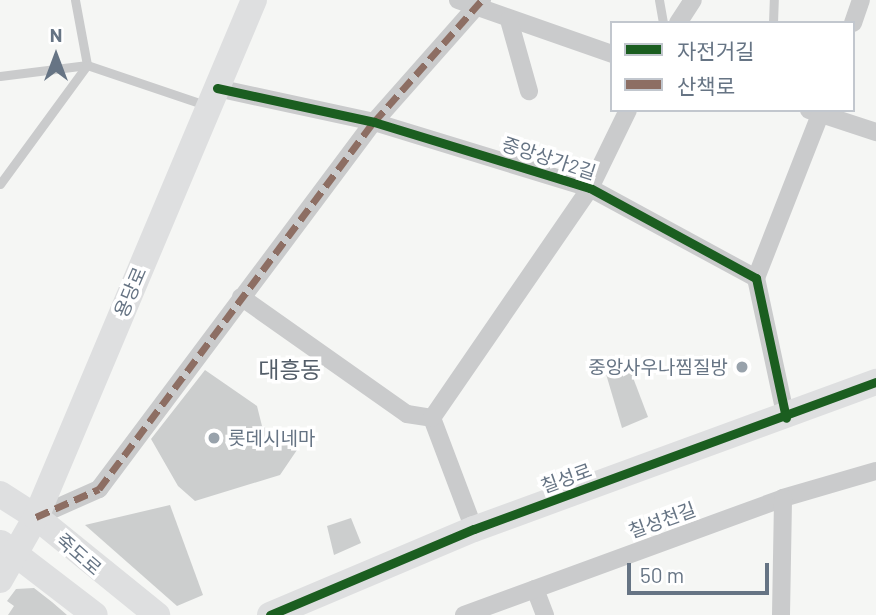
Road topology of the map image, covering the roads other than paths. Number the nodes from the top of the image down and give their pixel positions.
1 (75, 0) edge
2 (254, 0) edge
3 (458, 0) edge
4 (659, 0) edge
5 (693, 0) edge
6 (774, 0) edge
7 (861, 0) edge
8 (479, 4) edge
9 (509, 20) junction
10 (663, 21) edge
11 (679, 21) edge
12 (773, 21) edge
13 (854, 21) edge
14 (610, 53) edge
15 (87, 65) junction
16 (0, 76) edge
17 (529, 91) dead end
18 (213, 97) junction
19 (627, 112) edge
20 (817, 112) edge
21 (820, 112) edge
22 (374, 122) junction
23 (876, 132) edge
24 (0, 184) edge
25 (590, 188) junction
26 (756, 278) junction
27 (241, 298) junction
28 (876, 382) edge
29 (432, 418) junction
30 (786, 418) junction
31 (876, 471) edge
32 (0, 494) edge
33 (783, 498) junction
34 (36, 517) junction
35 (474, 529) junction
36 (7, 546) edge
37 (0, 580) edge
38 (535, 589) junction
39 (94, 615) edge
40 (157, 615) edge
41 (270, 615) edge
42 (464, 615) edge
43 (545, 615) edge
44 (781, 615) edge

1 - 15 lane
2 - 18 main road, 용당로
3 - 8 street
4 - 10 lane
5 - 11 street
6 - 12 lane
7 - 13 street
8 - 9 street
8 - 22 street
9 - 14 street
9 - 17 street
15 - 16 lane
15 - 18 lane
15 - 24 lane
18 - 22 street, 중앙상가2길
18 - 34 main road, 용당로
19 - 25 street
20 - 26 street
21 - 23 street
22 - 25 street, 중앙상가2길
22 - 27 street
25 - 26 street, 중앙상가2길
25 - 29 street
26 - 30 street
27 - 29 street
27 - 34 street
28 - 30 main road, 칠성로
29 - 35 street
30 - 35 main road, 칠성로
31 - 33 street, 칠성천길
32 - 34 main road, 죽도로
33 - 38 street, 칠성천길
33 - 44 street
34 - 36 main road, 용당로
34 - 40 main road, 죽도로
35 - 41 main road, 칠성로
36 - 37 main road, 용당로
36 - 39 main road, 죽도로
38 - 42 street, 칠성천길
38 - 43 street

